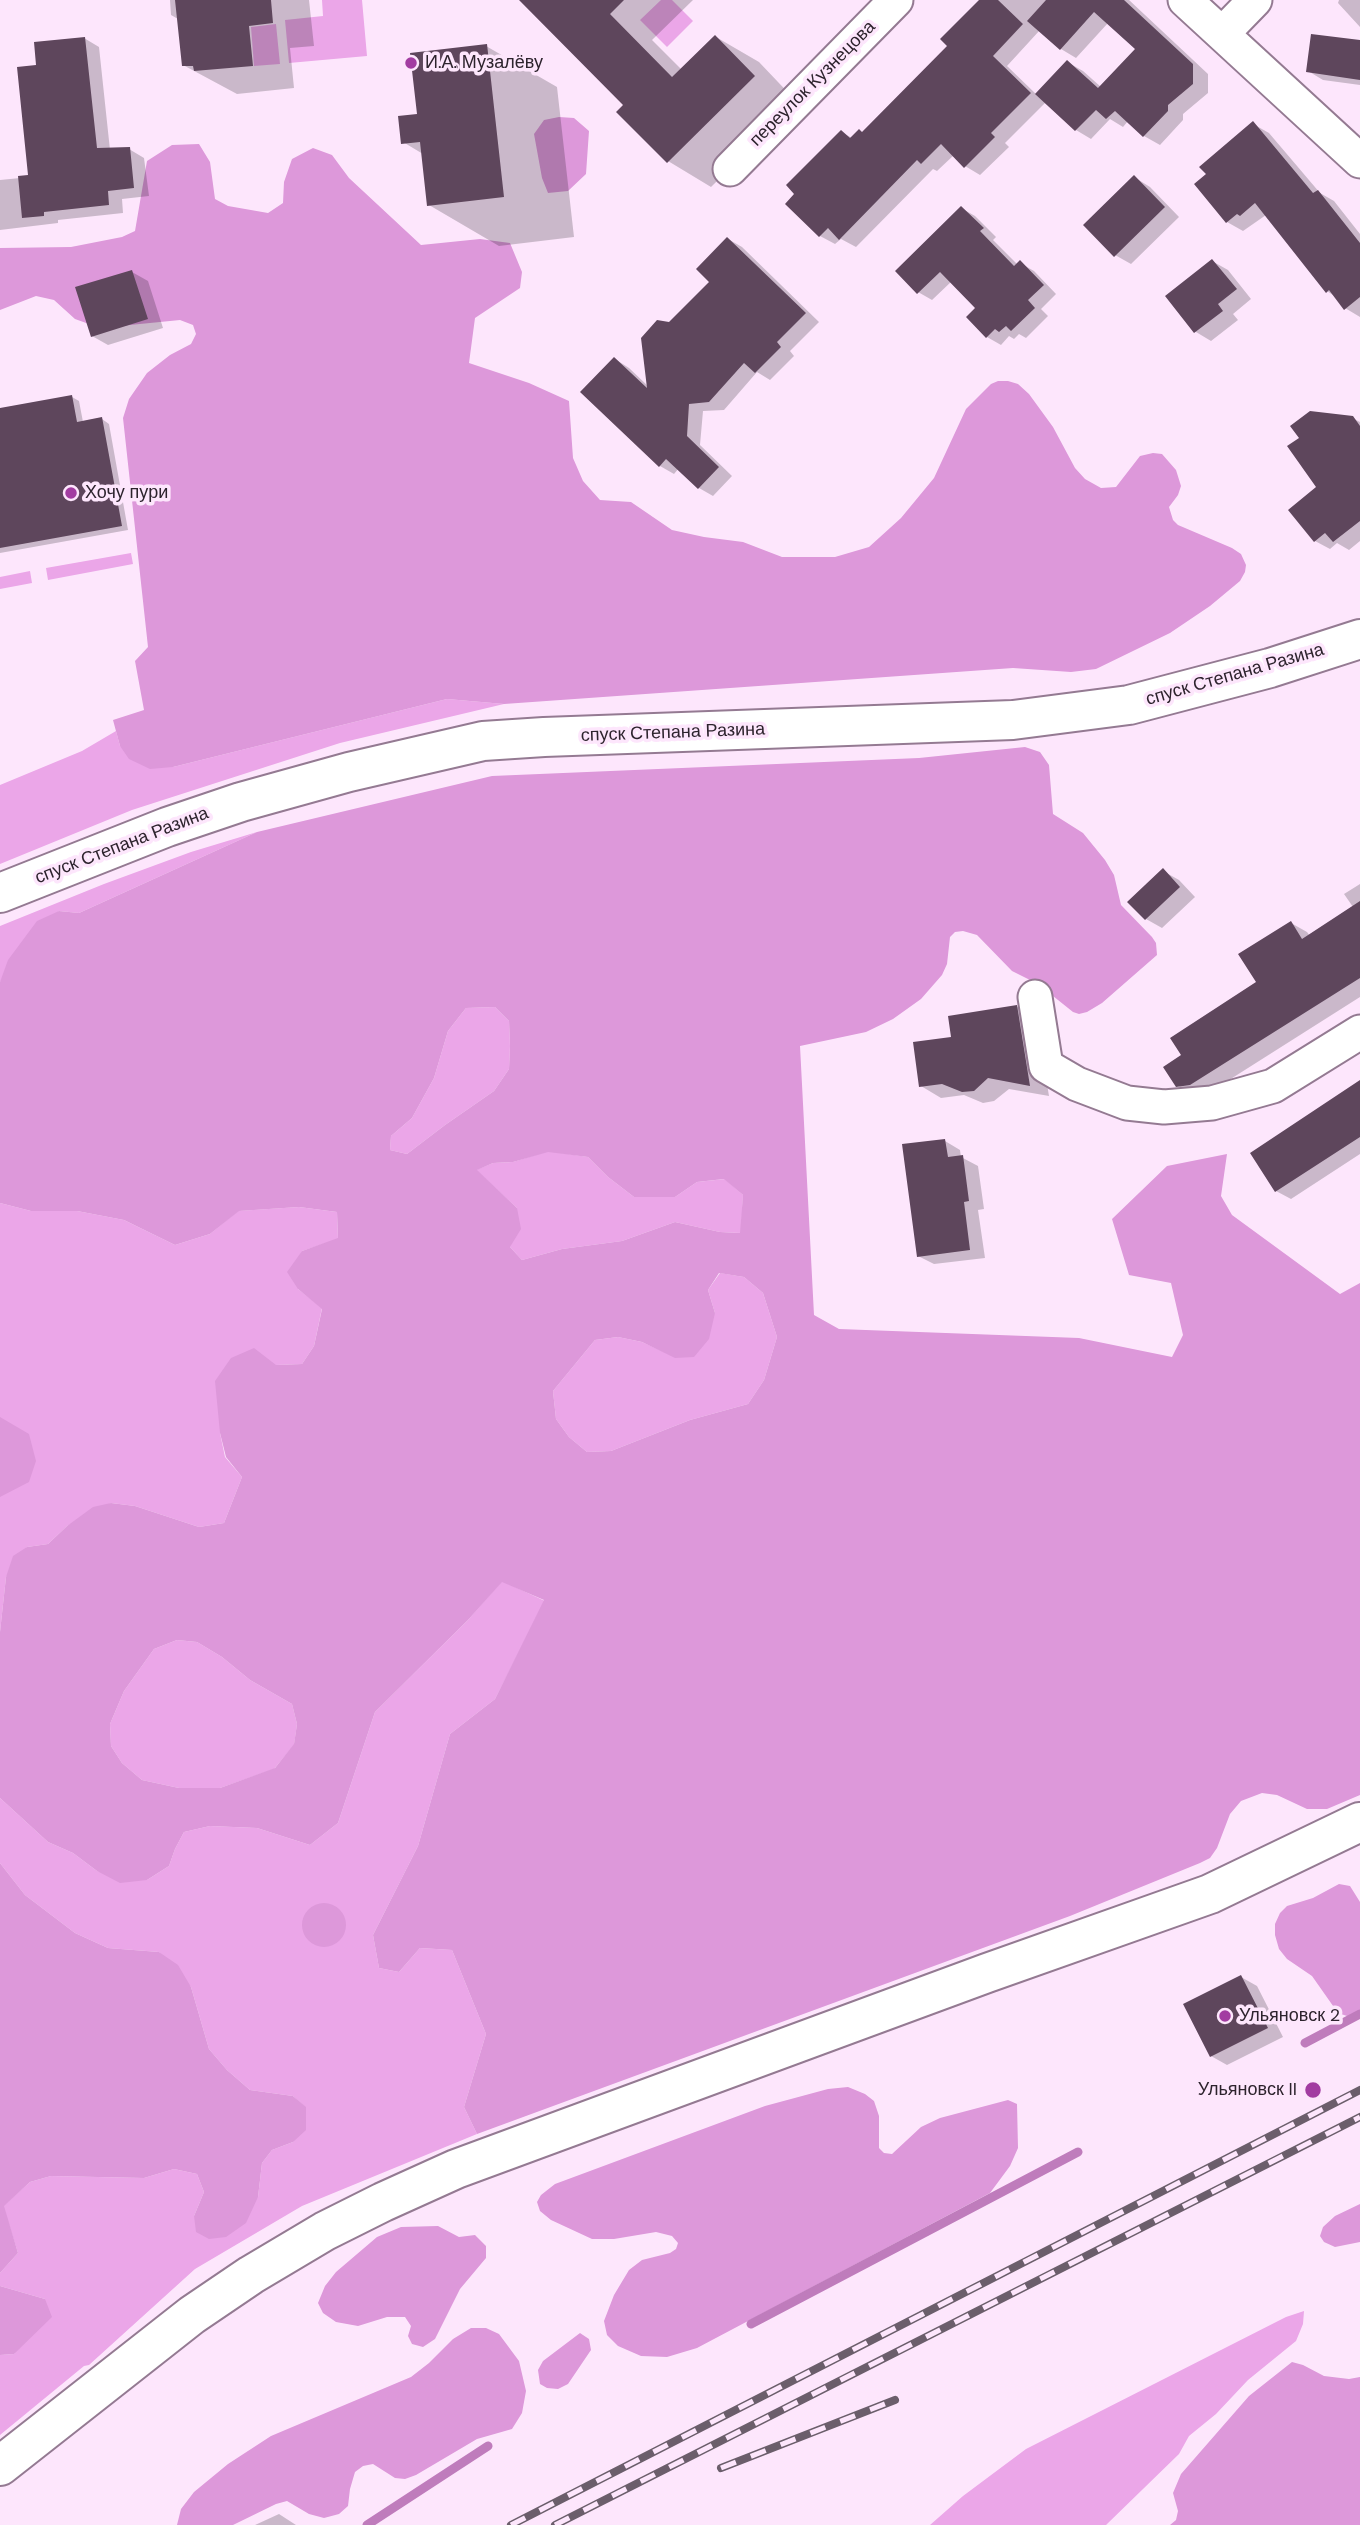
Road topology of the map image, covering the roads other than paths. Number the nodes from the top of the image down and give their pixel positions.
1 (896, 0) edge
2 (1185, 0) edge
3 (1255, 0) edge
4 (1222, 34) junction
5 (1360, 161) edge
6 (730, 169) dead end
7 (1360, 639) edge
8 (0, 893) edge
9 (1034, 998) dead end
10 (1360, 1032) edge
11 (1360, 1822) edge
12 (0, 2466) edge

1 - 6 street, переулок Кузнецова
2 - 4 street
3 - 4 street
4 - 5 street
7 - 8 main road, спуск Степана Разина
9 - 10 street
11 - 12 main road

